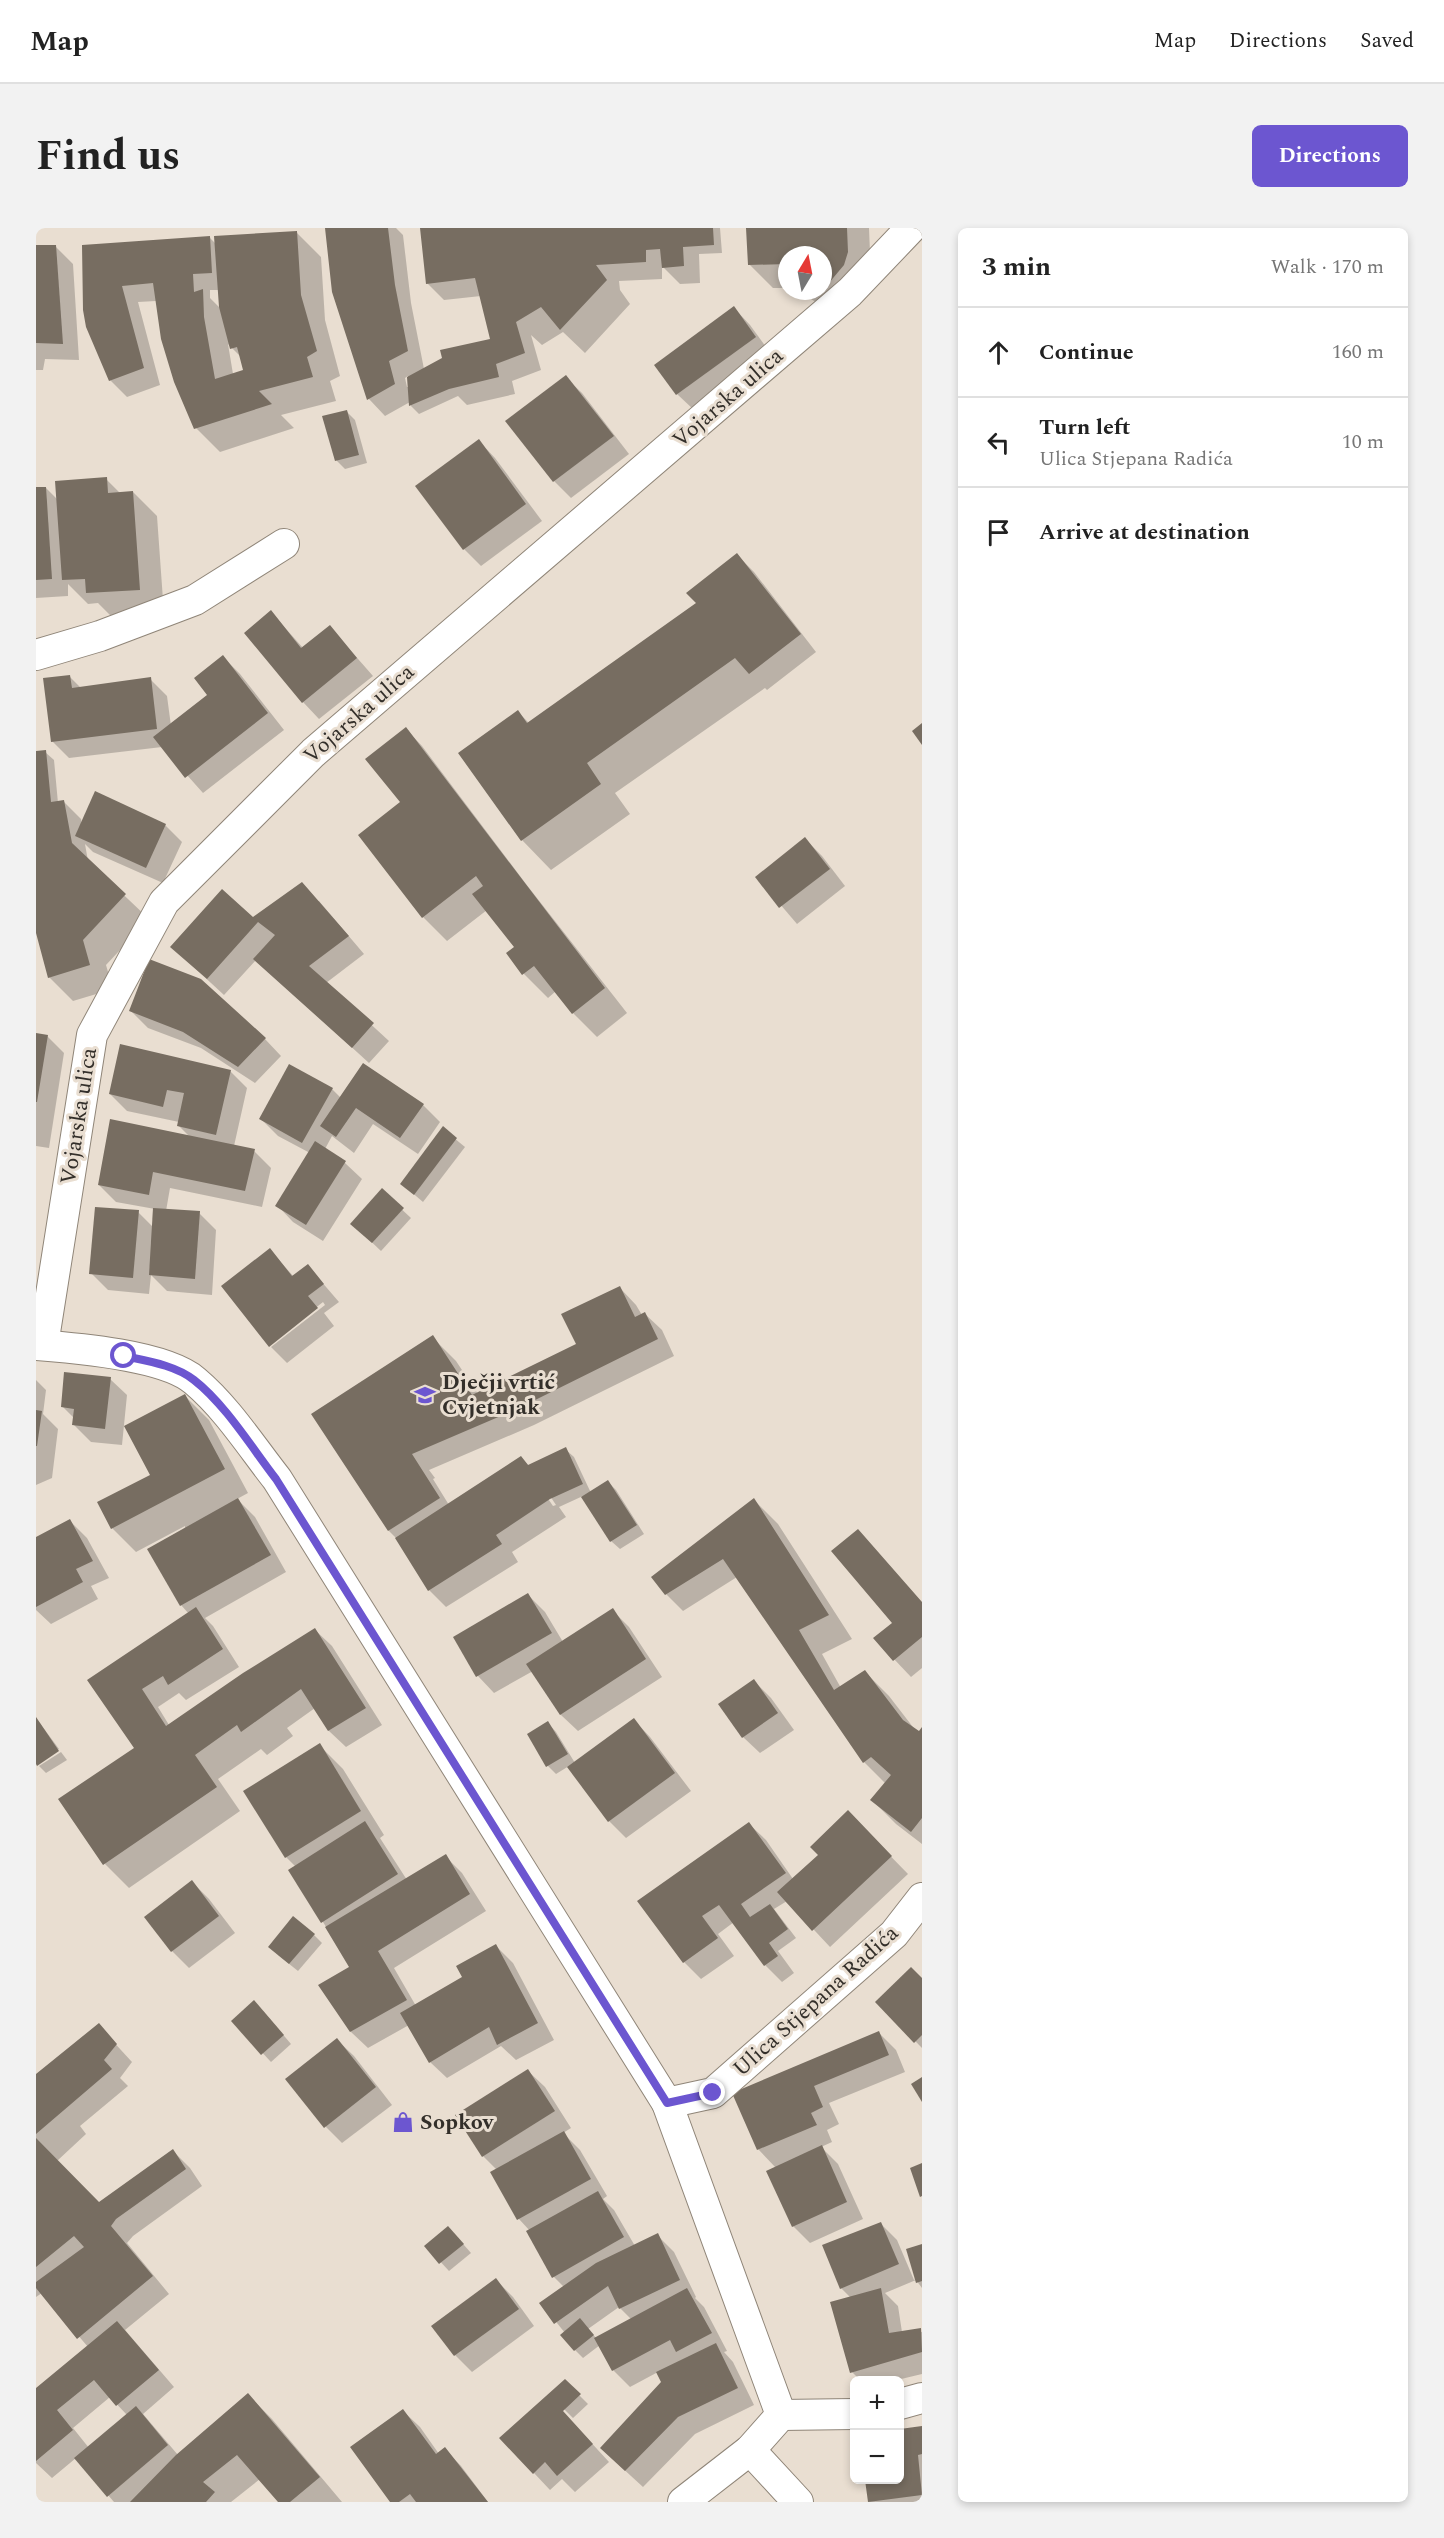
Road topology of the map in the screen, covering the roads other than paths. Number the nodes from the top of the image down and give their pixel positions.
1 (911, 228) edge
2 (284, 544) dead end
3 (36, 655) edge
4 (40, 1345) edge
5 (922, 1898) edge
6 (667, 2103) junction
7 (922, 2398) edge
8 (904, 2403) edge
9 (850, 2414) edge
10 (781, 2415) junction
11 (750, 2450) junction
12 (683, 2502) edge
13 (798, 2502) edge

1 - 4 street, Vojarska ulica
2 - 3 street
4 - 6 street
5 - 6 street, Ulica Stjepana Radića
6 - 10 street
7 - 8 street
9 - 10 street
10 - 11 street
11 - 12 street
11 - 13 street

